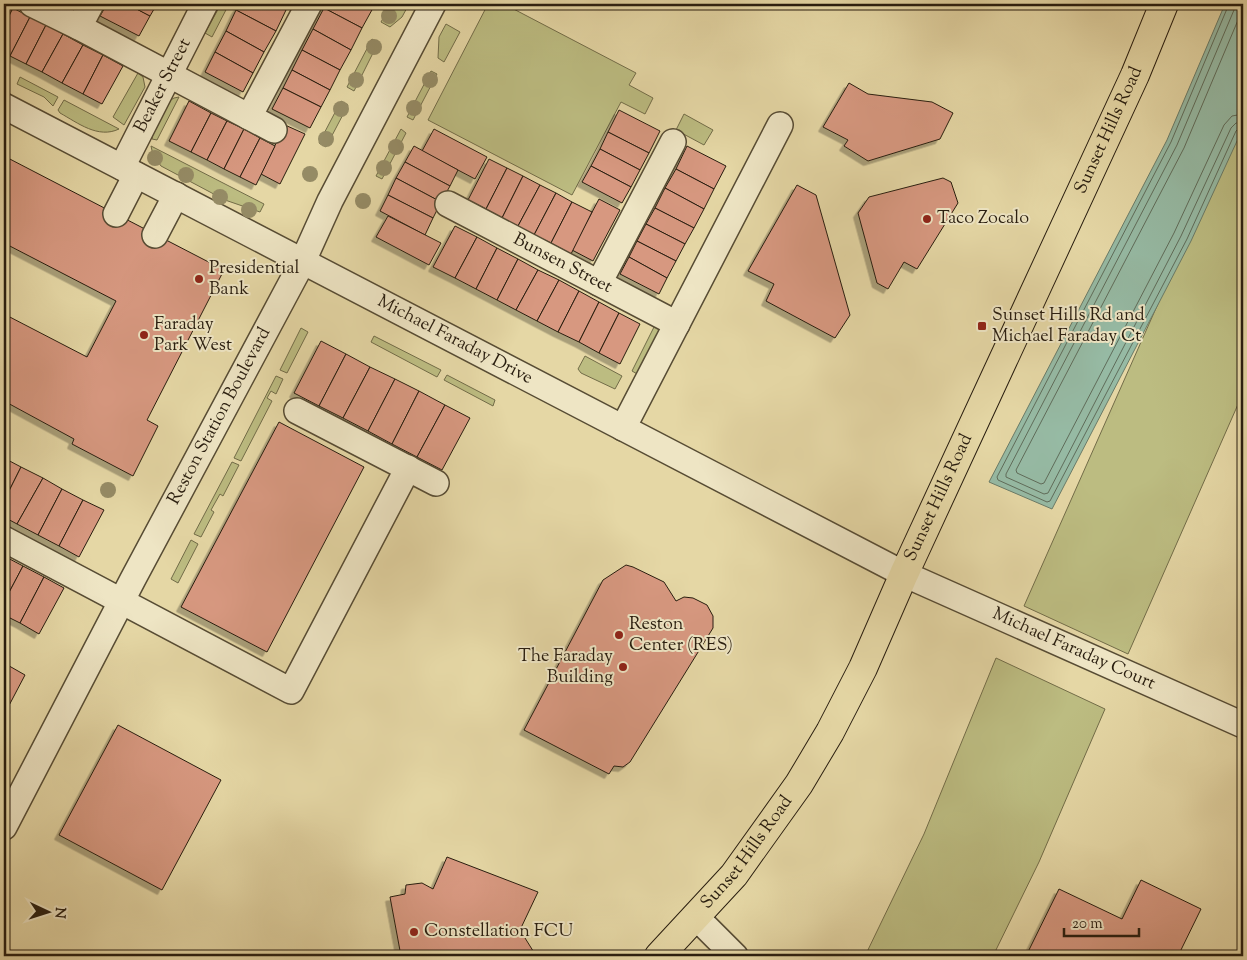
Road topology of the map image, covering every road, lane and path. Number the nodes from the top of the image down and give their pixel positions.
1 (32, 4) edge
2 (91, 4) edge
3 (204, 4) edge
4 (308, 4) edge
5 (433, 4) edge
6 (1164, 4) edge
7 (79, 27) junction
8 (168, 74) junction
9 (4, 106) edge
10 (249, 118) junction
11 (780, 124) dead end
12 (274, 130) dead end
13 (673, 142) dead end
14 (129, 171) junction
15 (176, 195) junction
16 (448, 204) dead end
17 (116, 214) dead end
18 (156, 235) dead end
19 (303, 261) junction
20 (599, 283) junction
21 (677, 324) junction
22 (297, 411) dead end
23 (623, 428) junction
24 (408, 468) junction
25 (436, 483) dead end
26 (4, 539) edge
27 (904, 574) junction
28 (122, 601) junction
29 (1243, 725) edge
30 (4, 827) edge
31 (696, 917) junction
32 (658, 956) edge
33 (735, 956) edge

1 - 7 street
2 - 7 street
3 - 8 street, Beaker Street
4 - 10 street
5 - 19 street, Reston Station Boulevard
6 - 27 main road, Sunset Hills Road
7 - 8 street
8 - 10 street
8 - 14 street, Beaker Street
9 - 14 street, Michael Faraday Drive
10 - 12 street
11 - 21 street
13 - 20 street
14 - 15 street, Michael Faraday Drive
14 - 17 street, Beaker Street
15 - 18 street
15 - 19 street, Michael Faraday Drive
16 - 20 street, Bunsen Street
19 - 23 street, Michael Faraday Drive
19 - 28 street, Reston Station Boulevard
20 - 21 street, Bunsen Street
21 - 23 street
22 - 24 street
23 - 27 street, Michael Faraday Drive
24 - 25 street
24 - 28 street
26 - 28 street
27 - 29 street, Michael Faraday Court
27 - 31 main road, Sunset Hills Road
28 - 30 street, Reston Station Boulevard
31 - 32 main road, Sunset Hills Road
31 - 33 street

